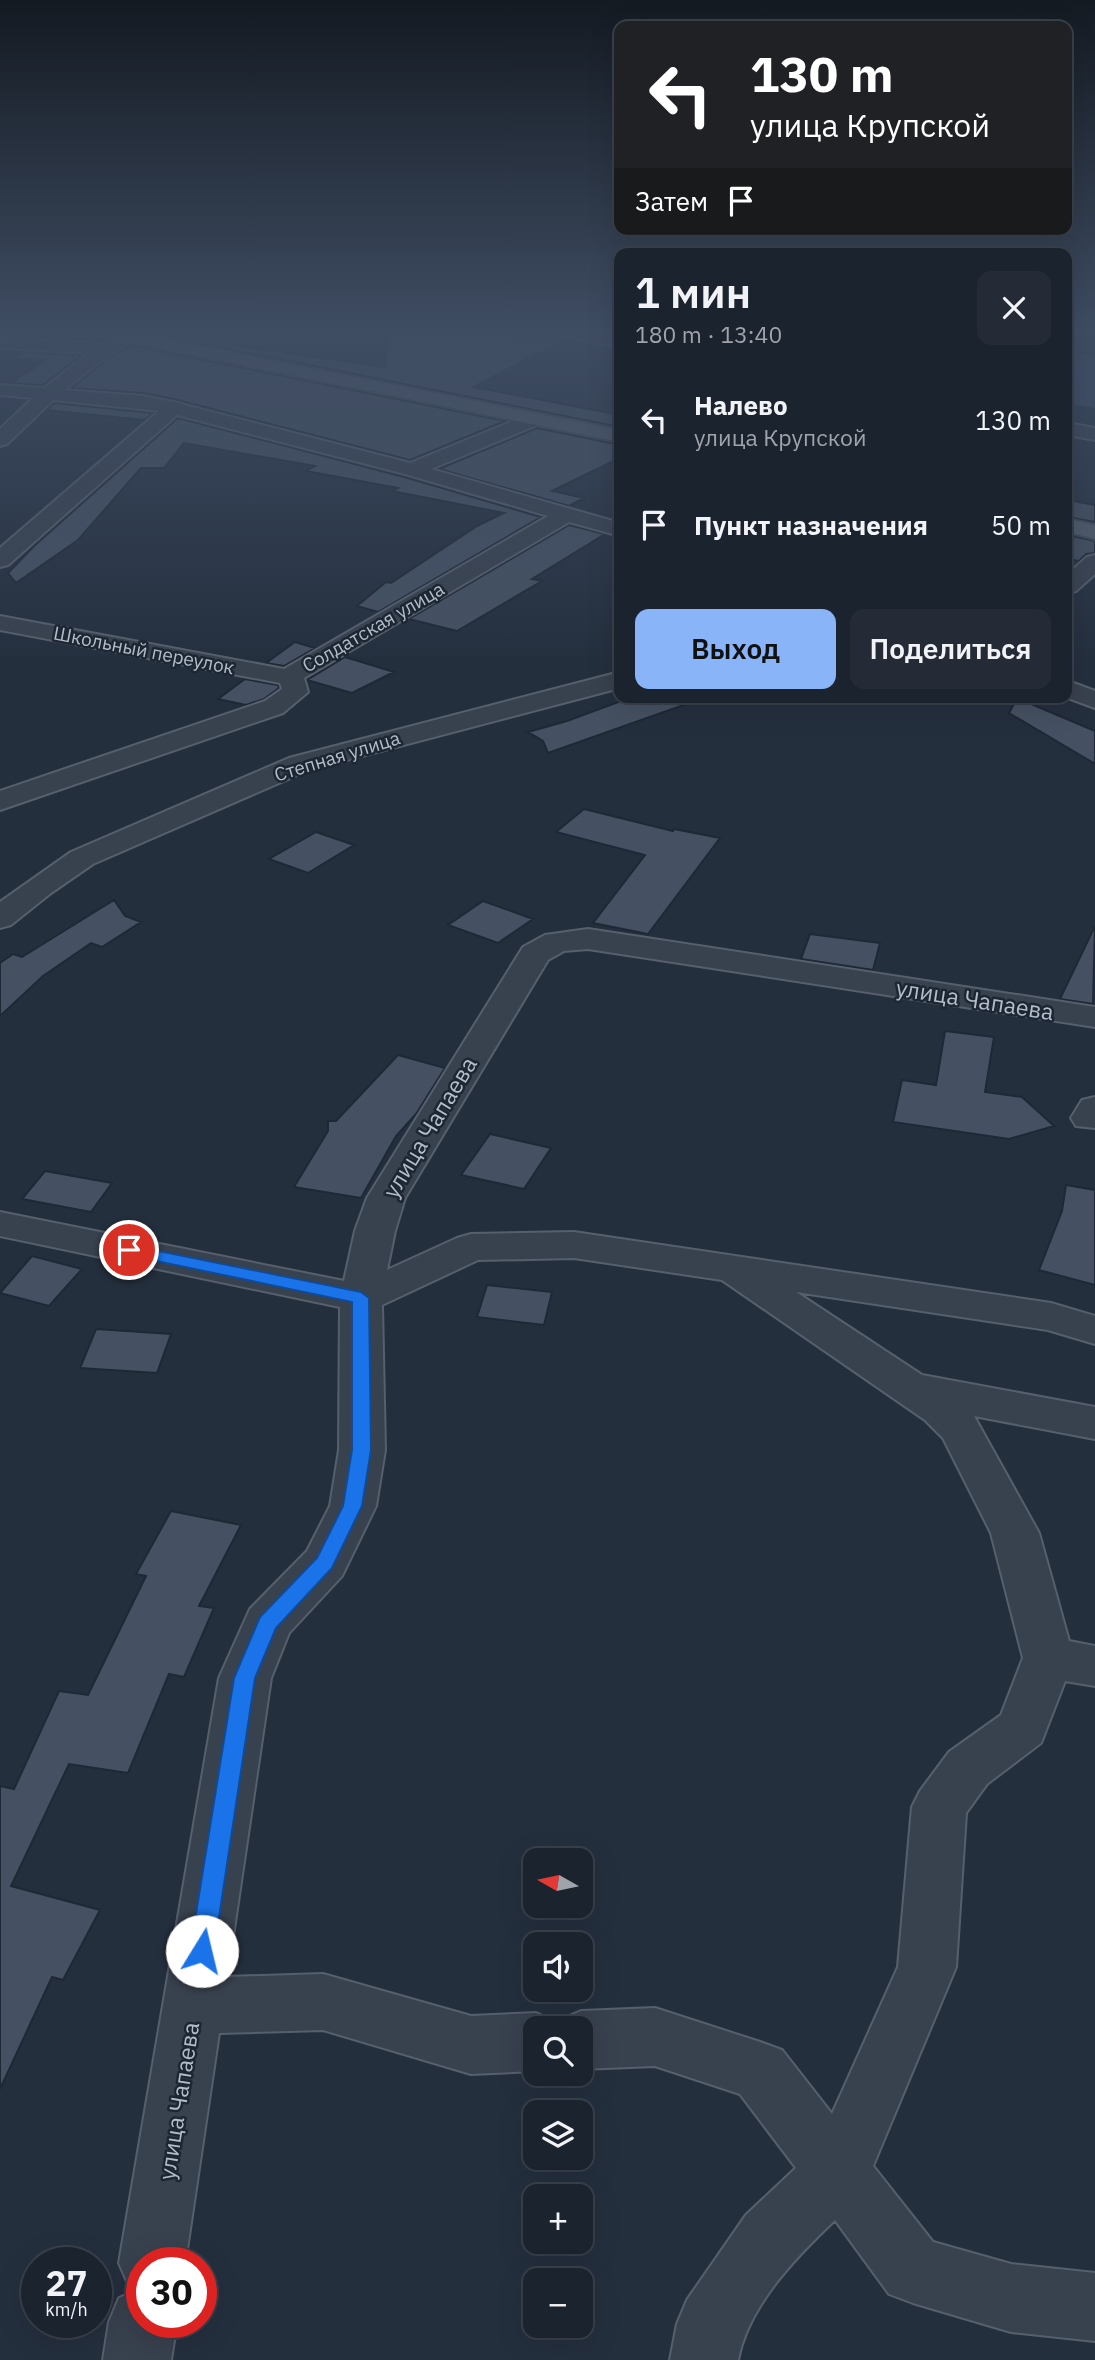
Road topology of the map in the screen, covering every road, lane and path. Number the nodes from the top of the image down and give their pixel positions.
1 (133, 443) edge
2 (308, 443) edge
3 (477, 443) edge
4 (412, 470) junction
5 (565, 515) junction
6 (1072, 527) edge
7 (614, 528) edge
8 (1095, 532) edge
9 (0, 560) edge
10 (1095, 562) edge
11 (1072, 583) edge
12 (1072, 588) edge
13 (1095, 595) edge
14 (0, 623) edge
15 (288, 677) junction
16 (614, 682) edge
17 (1072, 690) edge
18 (1095, 700) edge
19 (0, 801) edge
20 (0, 918) edge
21 (1095, 1017) edge
22 (0, 1224) edge
23 (733, 1269) junction
24 (361, 1298) junction
25 (1095, 1329) edge
26 (908, 1387) junction
27 (1095, 1423) edge
28 (1071, 1662) edge
29 (193, 2006) junction
30 (593, 2040) edge
31 (523, 2043) edge
32 (839, 2172) junction
33 (155, 2247) edge
34 (1095, 2307) edge
35 (140, 2338) edge
36 (137, 2360) edge
37 (704, 2360) edge

1 - 9 street
2 - 4 street
3 - 4 street
4 - 5 street
5 - 7 street
5 - 15 street, Солдатская улица
6 - 8 main road
10 - 11 street
12 - 13 street
14 - 15 street, Школьный переулок
15 - 19 street, Солдатская улица
16 - 20 street, Степная улица
17 - 18 street
21 - 24 street, улица Чапаева
22 - 24 street
23 - 24 street
23 - 25 street
23 - 26 street
24 - 29 street, улица Чапаева
26 - 27 street
26 - 28 street
28 - 32 street
29 - 31 street
29 - 33 street, улица Чапаева
30 - 32 street
32 - 34 street
32 - 37 street
35 - 36 street

